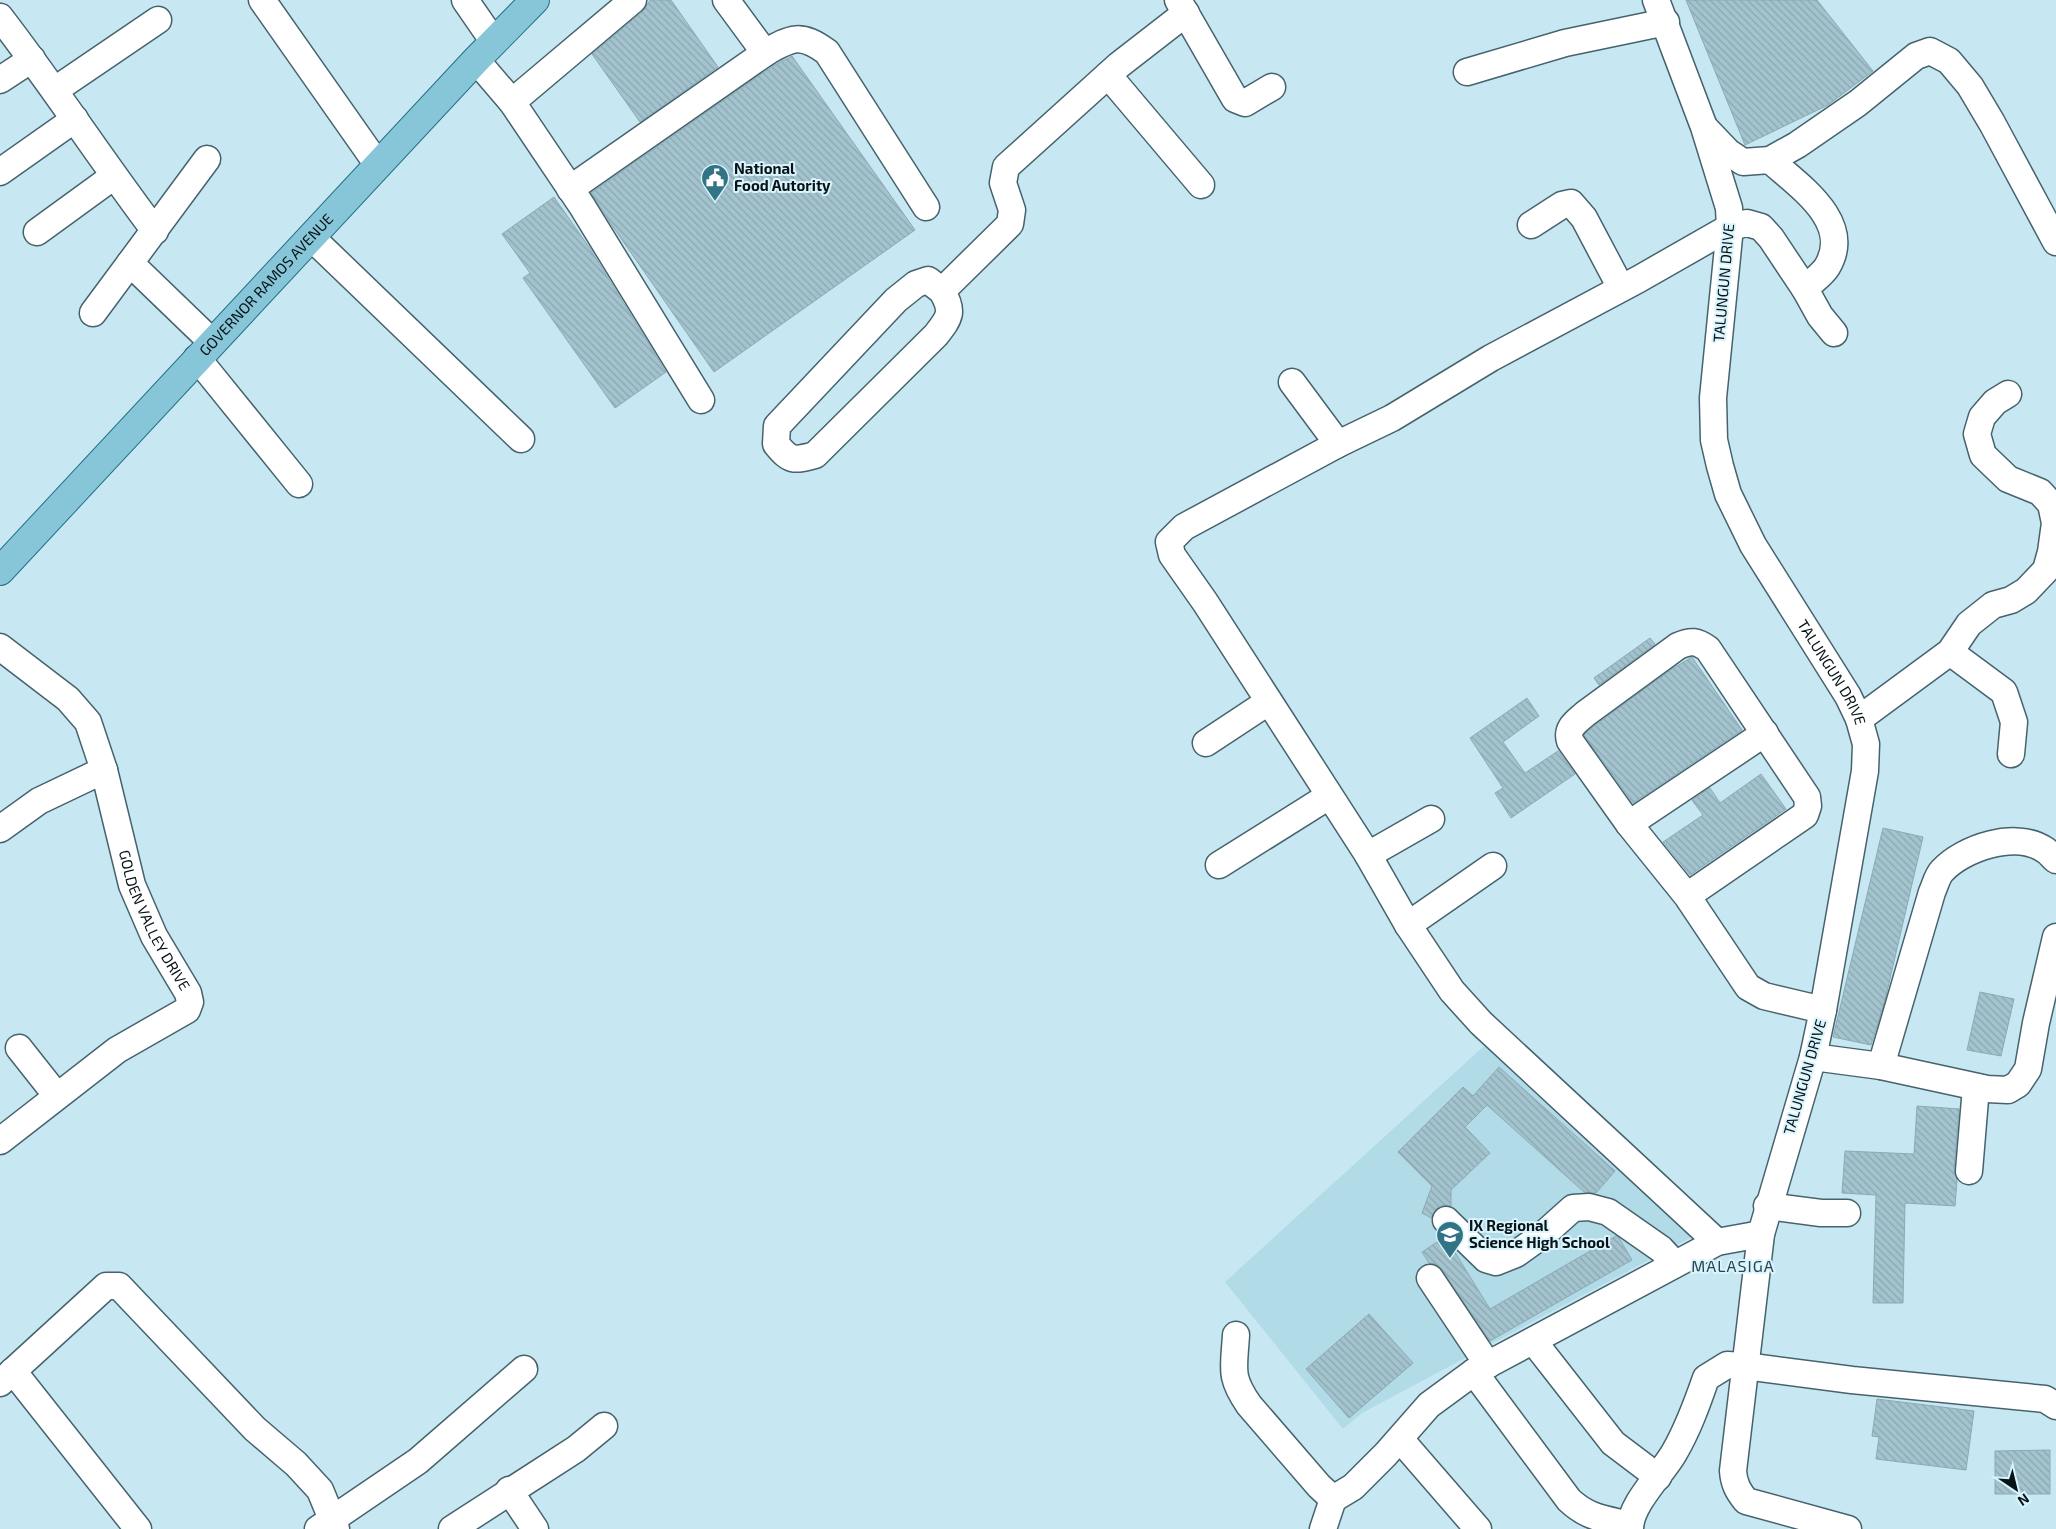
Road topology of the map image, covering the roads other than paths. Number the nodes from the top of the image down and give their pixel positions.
1 (262, 0) edge
2 (465, 0) edge
3 (535, 0) edge
4 (632, 0) edge
5 (726, 0) edge
6 (1182, 7) edge
7 (1661, 11) edge
8 (0, 17) edge
9 (158, 20) dead end
10 (485, 51) junction
11 (765, 52) junction
12 (32, 59) junction
13 (1467, 72) dead end
14 (1108, 75) junction
15 (0, 80) edge
16 (1272, 87) dead end
17 (55, 90) junction
18 (512, 102) junction
19 (75, 119) junction
20 (1704, 128) junction
21 (207, 159) dead end
22 (1770, 160) junction
23 (378, 165) junction
24 (0, 172) edge
25 (114, 176) junction
26 (1201, 185) dead end
27 (570, 189) junction
28 (926, 207) dead end
29 (1531, 225) dead end
30 (1730, 227) junction
31 (155, 231) junction
32 (38, 232) dead end
33 (312, 238) junction
34 (2056, 242) edge
35 (130, 263) junction
36 (1620, 288) junction
37 (1805, 289) junction
38 (942, 291) junction
39 (93, 313) dead end
40 (1834, 333) dead end
41 (205, 350) junction
42 (1292, 382) dead end
43 (2008, 394) dead end
44 (701, 400) dead end
45 (521, 439) dead end
46 (1338, 444) junction
47 (299, 484) dead end
48 (0, 571) edge
49 (0, 647) edge
50 (1950, 652) junction
51 (1268, 702) junction
52 (1859, 719) junction
53 (1766, 734) junction
54 (1206, 743) dead end
55 (2011, 754) dead end
56 (104, 770) junction
57 (1329, 796) junction
58 (1431, 819) dead end
59 (6, 823) edge
60 (1629, 824) junction
61 (1368, 855) junction
62 (2056, 860) edge
63 (1219, 865) dead end
64 (1493, 866) dead end
65 (1687, 896) junction
66 (1408, 924) junction
67 (2056, 936) edge
68 (1823, 1010) junction
69 (19, 1048) dead end
70 (1813, 1056) junction
71 (1881, 1066) junction
72 (1976, 1086) junction
73 (57, 1096) junction
74 (0, 1141) edge
75 (1969, 1171) dead end
76 (1767, 1206) junction
77 (1847, 1213) dead end
78 (1446, 1220) dead end
79 (1761, 1234) junction
80 (1717, 1242) junction
81 (1674, 1264) junction
82 (1430, 1278) dead end
83 (1236, 1336) dead end
84 (1534, 1342) junction
85 (1745, 1366) junction
86 (524, 1368) dead end
87 (1481, 1369) junction
88 (6, 1377) edge
89 (2055, 1404) edge
90 (604, 1426) dead end
91 (1400, 1439) junction
92 (1658, 1477) junction
93 (509, 1490) junction
94 (1333, 1499) junction
95 (328, 1526) edge
96 (1630, 1527) edge
97 (138, 1529) edge
98 (452, 1529) edge
99 (535, 1529) edge
100 (1323, 1529) edge
101 (1478, 1529) edge
102 (1848, 1529) edge

1 - 23 street
2 - 10 street
3 - 10 main road, GOVERNOR RAMOS AVENUE
4 - 18 street
5 - 11 street
6 - 14 street
6 - 16 street
7 - 13 street
7 - 20 street, TALUNGUN DRIVE
8 - 12 street
9 - 17 street
10 - 18 street
10 - 23 main road, GOVERNOR RAMOS AVENUE
11 - 27 street
11 - 28 street
12 - 15 street
12 - 17 street
14 - 26 street
14 - 38 street
17 - 19 street
18 - 27 street
19 - 24 street
19 - 25 street
20 - 22 street
20 - 30 street, TALUNGUN DRIVE
21 - 31 street
22 - 34 street
22 - 37 street
23 - 33 main road, GOVERNOR RAMOS AVENUE
25 - 31 street
25 - 32 street
27 - 44 street
29 - 36 street
30 - 36 street
30 - 37 street
30 - 52 street, TALUNGUN DRIVE
31 - 35 street
33 - 41 main road, GOVERNOR RAMOS AVENUE
33 - 45 street
35 - 39 street
35 - 41 street
36 - 46 street
37 - 40 street
38 - 38 street
41 - 47 street
41 - 48 main road, GOVERNOR RAMOS AVENUE
42 - 46 street
43 - 50 street
46 - 51 street
49 - 56 street, GOLDEN VALLEY DRIVE
50 - 52 street
50 - 55 street
51 - 54 street
51 - 57 street
52 - 68 street, TALUNGUN DRIVE
53 - 60 street
53 - 60 street
53 - 65 street
56 - 59 street
56 - 73 street, GOLDEN VALLEY DRIVE
57 - 61 street
57 - 63 street
58 - 61 street
60 - 65 street
61 - 66 street
62 - 71 street
64 - 66 street
65 - 68 street
66 - 80 street
67 - 72 street
68 - 70 street, TALUNGUN DRIVE
69 - 73 street
70 - 71 street
70 - 76 street, TALUNGUN DRIVE
71 - 72 street
72 - 75 street
73 - 74 street, GOLDEN VALLEY DRIVE
76 - 77 street
76 - 79 street, TALUNGUN DRIVE
78 - 81 street
79 - 80 street
79 - 85 street, TALUNGUN DRIVE
80 - 81 street
81 - 84 street
82 - 87 street
83 - 94 street
84 - 87 street
84 - 92 street
85 - 89 street
85 - 92 street
85 - 102 street, TALUNGUN DRIVE
86 - 95 street
87 - 91 street
87 - 96 street
88 - 95 street
88 - 97 street
90 - 93 street
91 - 94 street
91 - 101 street
92 - 96 street
93 - 98 street
93 - 99 street
94 - 100 street

